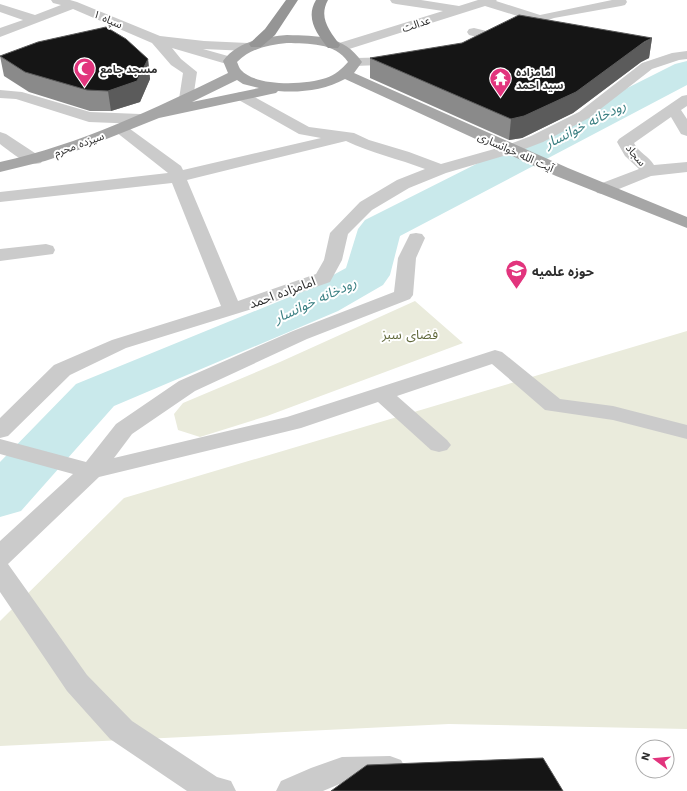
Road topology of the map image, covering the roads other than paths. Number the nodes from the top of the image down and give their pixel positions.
1 (57, 0) edge
2 (292, 0) edge
3 (322, 0) edge
4 (396, 0) edge
5 (488, 1) edge
6 (621, 2) dead end
7 (73, 5) junction
8 (0, 8) edge
9 (460, 10) junction
10 (35, 19) junction
11 (541, 25) junction
12 (136, 31) junction
13 (0, 33) edge
14 (114, 37) edge
15 (476, 39) edge
16 (157, 40) junction
17 (252, 46) junction
18 (337, 46) junction
19 (646, 51) edge
20 (682, 56) edge
21 (411, 58) edge
22 (230, 61) junction
23 (351, 69) junction
24 (236, 75) junction
25 (284, 87) junction
26 (0, 94) edge
27 (242, 96) junction
28 (186, 99) junction
29 (687, 99) edge
30 (673, 109) junction
31 (149, 116) junction
32 (121, 129) junction
33 (687, 131) edge
34 (348, 136) junction
35 (0, 138) edge
36 (511, 149) junction
37 (35, 160) junction
38 (0, 167) edge
39 (687, 167) edge
40 (440, 169) junction
41 (648, 171) junction
42 (177, 177) junction
43 (603, 189) junction
44 (0, 196) edge
45 (687, 224) edge
46 (416, 238) dead end
47 (46, 250) dead end
48 (0, 255) edge
49 (232, 310) junction
50 (381, 393) junction
51 (0, 431) edge
52 (687, 432) edge
53 (439, 444) dead end
54 (0, 446) edge
55 (91, 471) junction
56 (0, 557) edge
57 (0, 571) edge
58 (419, 768) edge
59 (220, 791) edge
60 (292, 791) edge

1 - 7 street, سپاه ۱
2 - 17 highway
3 - 18 highway
4 - 9 street
5 - 9 street, عدالت
5 - 11 street
6 - 11 street
7 - 10 street
7 - 12 street, سپاه ۱
8 - 10 street
9 - 18 street, عدالت
10 - 13 street
11 - 15 street
12 - 14 street
12 - 16 street, سپاه ۱
16 - 17 street
16 - 22 street
16 - 28 street
17 - 18 main road
17 - 22 main road
18 - 23 main road
19 - 20 street
20 - 36 street, امامزاده احمد
21 - 23 street
22 - 24 main road
23 - 25 main road
23 - 36 main road, آیت الله خوانساری
24 - 25 main road
24 - 28 main road
25 - 27 main road
26 - 31 street
27 - 31 main road
27 - 34 street
28 - 31 main road
29 - 30 street, سجاد
30 - 33 street
30 - 41 street, سجاد
31 - 32 main road, سیزده محرم
32 - 37 main road, سیزده محرم
32 - 42 street
34 - 40 street
34 - 42 street
35 - 37 street
36 - 40 street, امامزاده احمد
36 - 43 main road, آیت الله خوانساری
37 - 38 main road, سیزده محرم
39 - 41 street
40 - 49 street, امامزاده احمد
41 - 43 street, سجاد
42 - 44 street
42 - 49 street
43 - 45 main road, آیت الله خوانساری
46 - 55 street
47 - 48 street
49 - 51 street, امامزاده احمد
50 - 52 street
50 - 53 street
50 - 55 street
54 - 55 street
55 - 56 street
57 - 59 street
58 - 60 street

